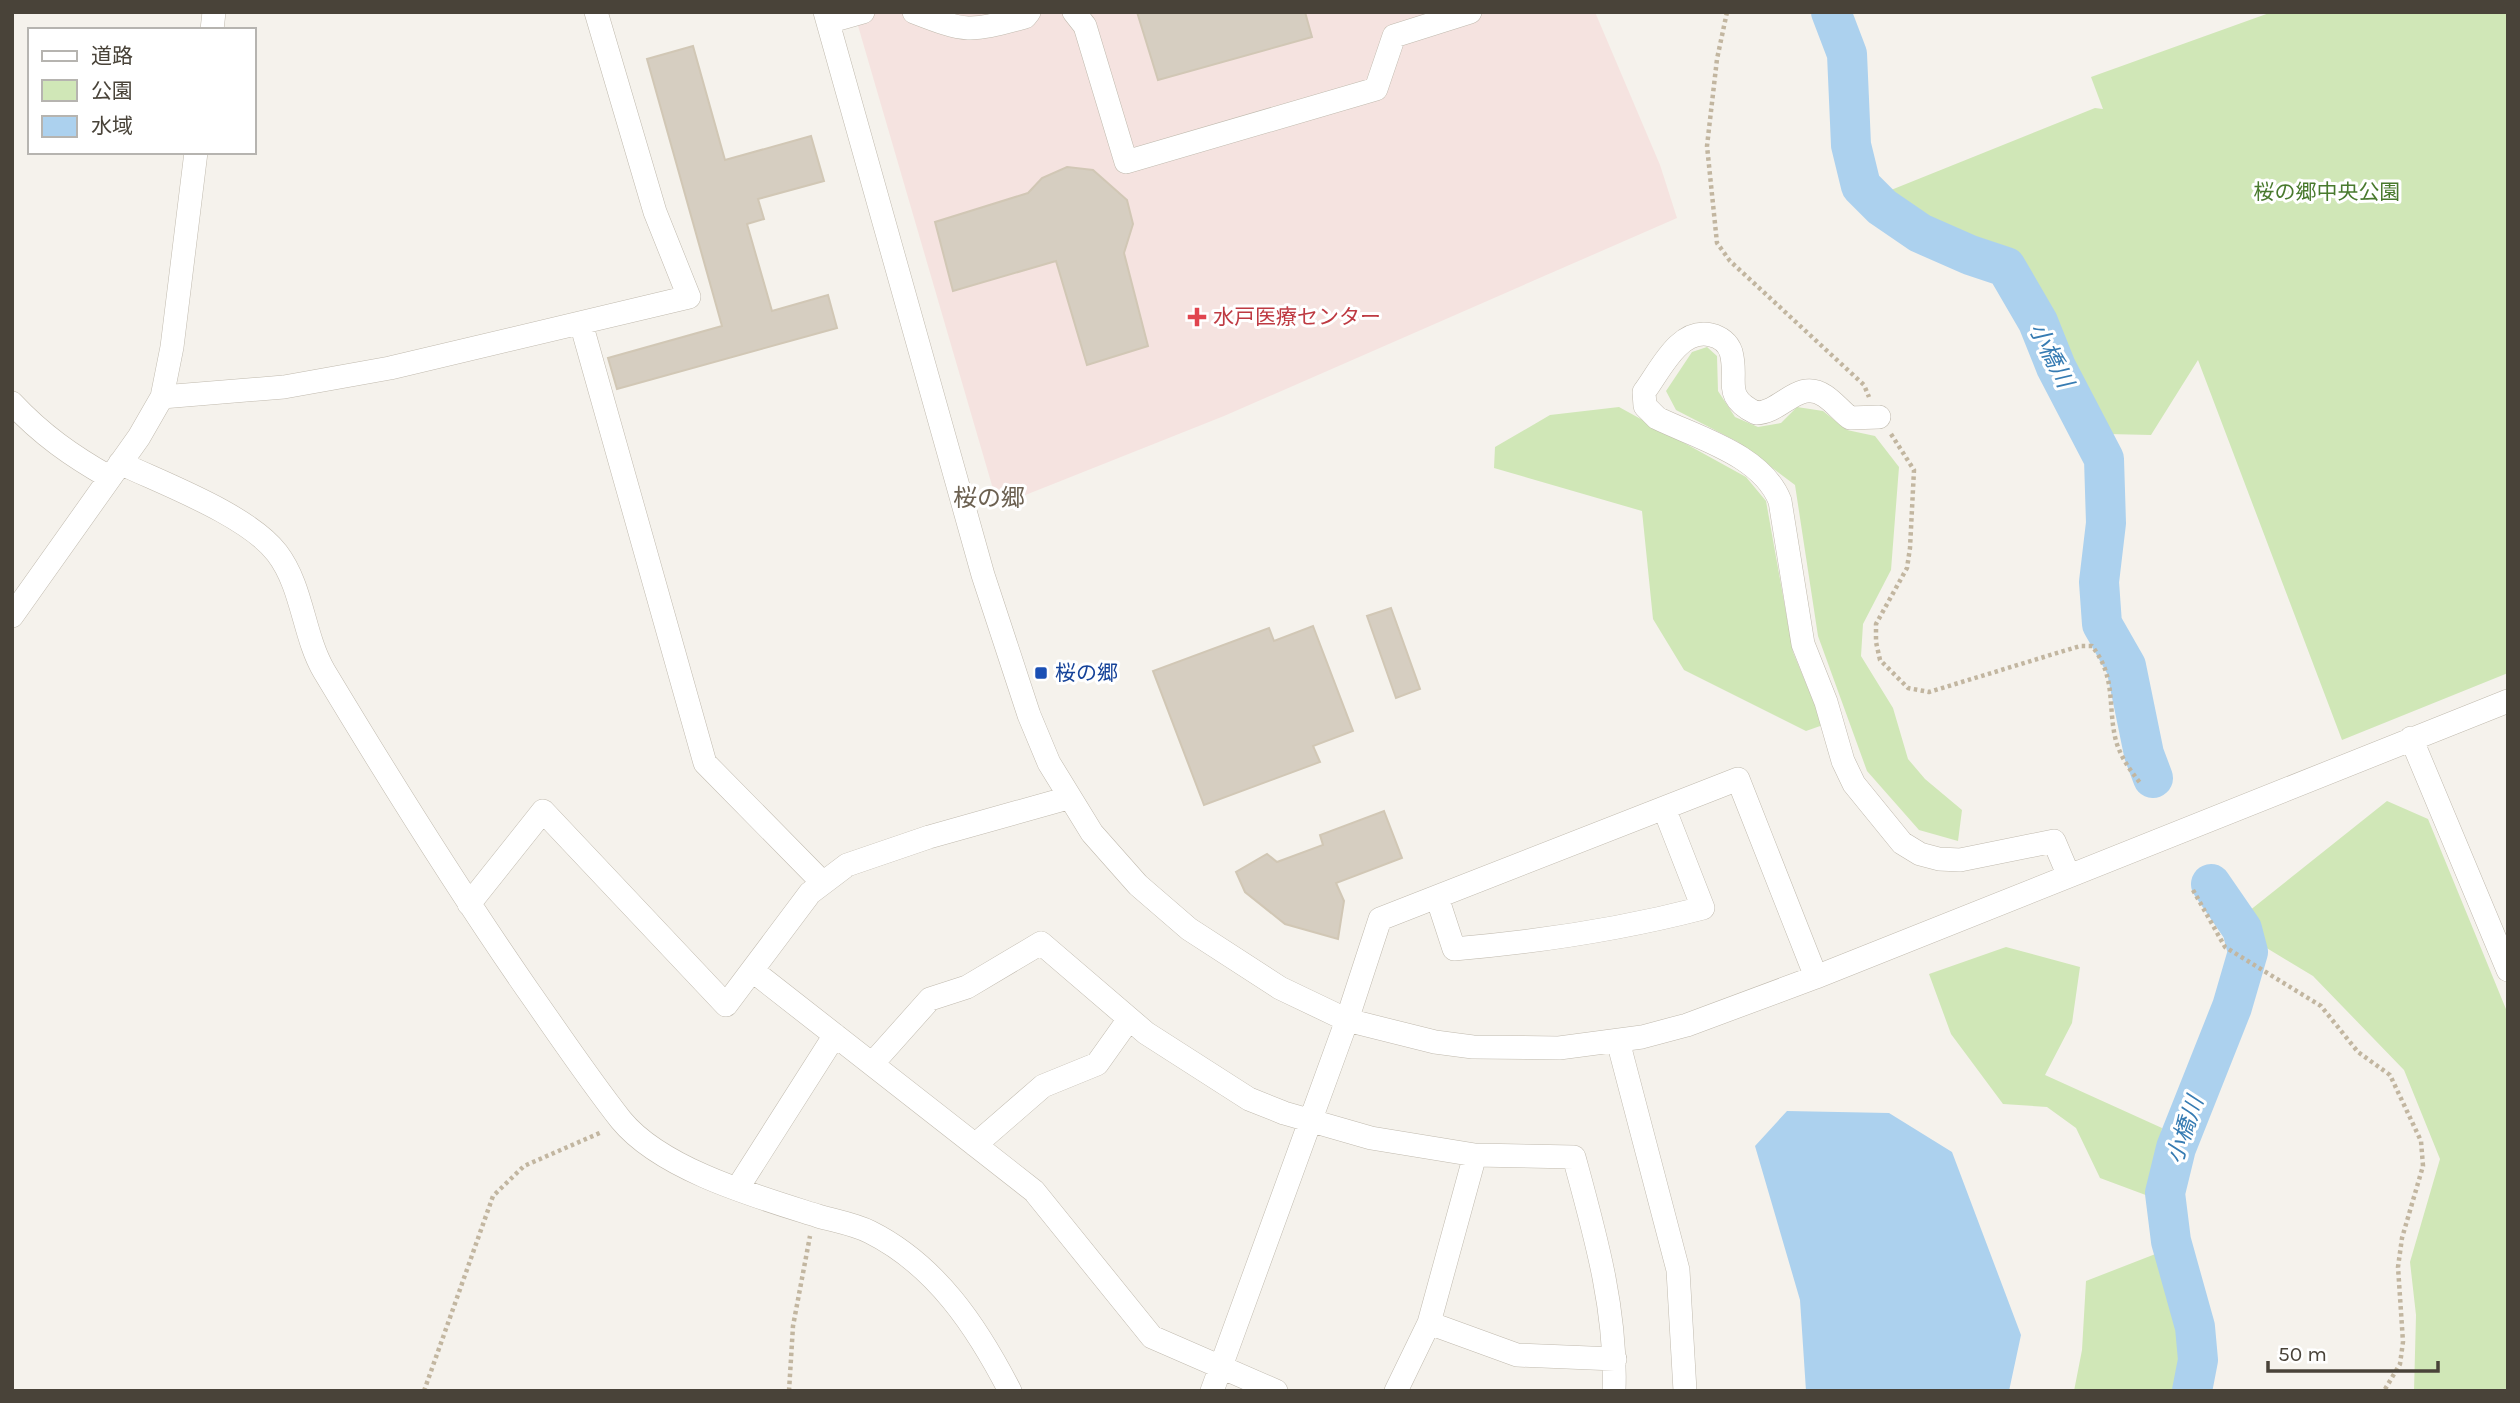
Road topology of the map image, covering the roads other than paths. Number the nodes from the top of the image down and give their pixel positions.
1 (596, 12) edge
2 (863, 12) edge
3 (914, 12) edge
4 (1029, 12) edge
5 (1074, 12) edge
6 (1470, 12) edge
7 (827, 17) edge
8 (196, 154) edge
9 (581, 323) junction
10 (162, 397) junction
11 (12, 403) edge
12 (1879, 417) road end
13 (114, 470) junction
14 (12, 616) edge
15 (2508, 701) edge
16 (2411, 738) junction
17 (1068, 798) junction
18 (1664, 808) junction
19 (2068, 874) junction
20 (823, 883) junction
21 (1437, 897) junction
22 (469, 904) junction
23 (2508, 970) edge
24 (753, 971) junction
25 (1816, 977) junction
26 (1129, 1019) junction
27 (1347, 1020) junction
28 (835, 1035) junction
29 (1618, 1041) junction
30 (872, 1064) junction
31 (1310, 1121) junction
32 (975, 1145) junction
33 (1475, 1155) junction
34 (737, 1189) junction
35 (1429, 1323) junction
36 (1615, 1359) junction
37 (1220, 1368) junction
38 (1010, 1391) edge
39 (1212, 1391) edge
40 (1276, 1391) edge
41 (1396, 1391) edge
42 (1614, 1391) edge
43 (1685, 1391) edge

1 - 9 street
2 - 7 street
3 - 4 street
5 - 6 street
7 - 17 street
8 - 10 street
9 - 10 street
9 - 20 street
10 - 13 street
11 - 13 street
12 - 19 street
13 - 14 street
13 - 22 street
15 - 16 street
16 - 19 street
16 - 23 street
17 - 20 street
17 - 27 street
18 - 21 street
18 - 21 street
18 - 25 street
19 - 25 street
20 - 24 street
21 - 27 street
22 - 24 street
22 - 34 street
24 - 28 street
25 - 29 street
26 - 30 street
26 - 31 street
26 - 32 street
27 - 29 street
27 - 31 street
28 - 30 street
28 - 34 street
29 - 43 street
30 - 32 street
31 - 33 street
31 - 37 street
32 - 37 street
33 - 35 street
33 - 36 street
34 - 38 street
35 - 36 street
35 - 41 street
36 - 42 street
37 - 39 street
37 - 40 street

